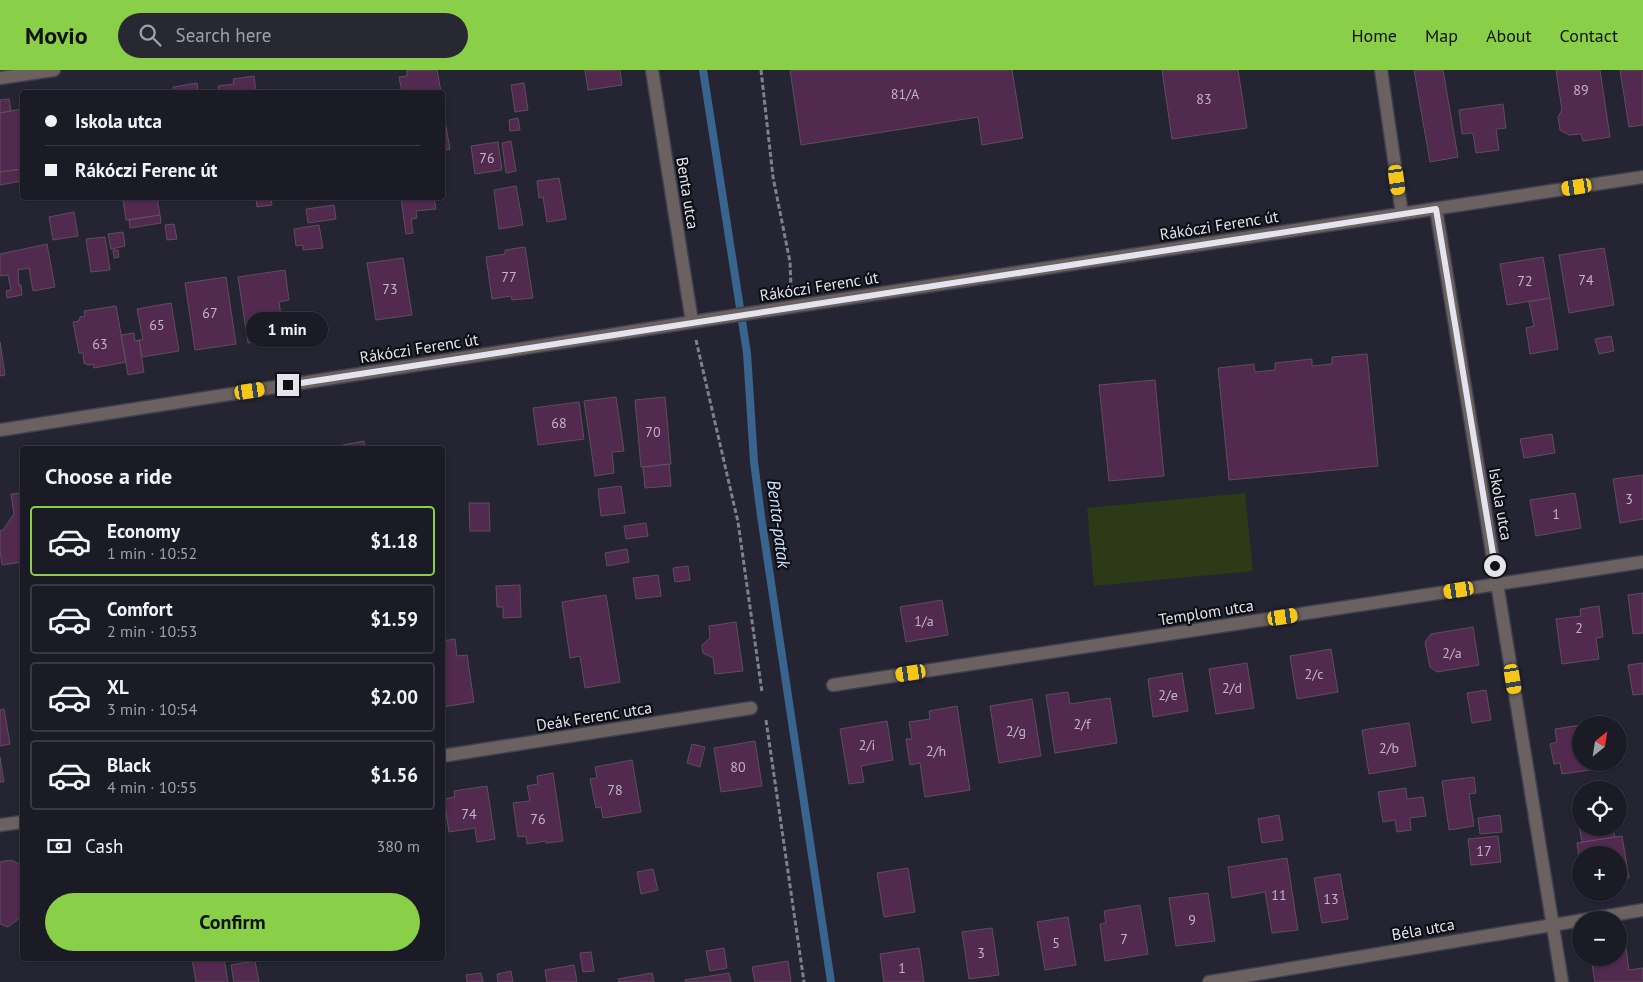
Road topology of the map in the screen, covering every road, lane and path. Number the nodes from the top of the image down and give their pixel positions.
1 (54, 70) edge
2 (652, 70) edge
3 (761, 70) edge
4 (1381, 70) edge
5 (0, 78) edge
6 (1643, 177) edge
7 (1436, 209) junction
8 (1402, 214) junction
9 (788, 307) junction
10 (692, 322) junction
11 (0, 430) edge
12 (1643, 562) edge
13 (1498, 585) junction
14 (833, 685) dead end
15 (763, 694) dead end
16 (751, 708) dead end
17 (765, 714) dead end
18 (445, 756) edge
19 (20, 822) edge
20 (0, 825) edge
21 (1643, 910) edge
22 (1553, 924) junction
23 (804, 982) edge
24 (1209, 982) edge
25 (1562, 982) edge

1 - 5 street
2 - 10 street, Benta utca
3 - 9 path
4 - 8 street
6 - 7 street, Rákóczi Ferenc út
7 - 8 street, Rákóczi Ferenc út
7 - 13 street, Iskola utca
8 - 9 street, Rákóczi Ferenc út
9 - 10 street, Rákóczi Ferenc út
10 - 11 street, Rákóczi Ferenc út
10 - 15 path
12 - 13 street, Templom utca
13 - 14 street, Templom utca
13 - 22 street, Iskola utca
16 - 18 street, Deák Ferenc utca
17 - 23 path
19 - 20 street
21 - 22 street, Béla utca
22 - 24 street, Béla utca
22 - 25 street, Iskola utca

